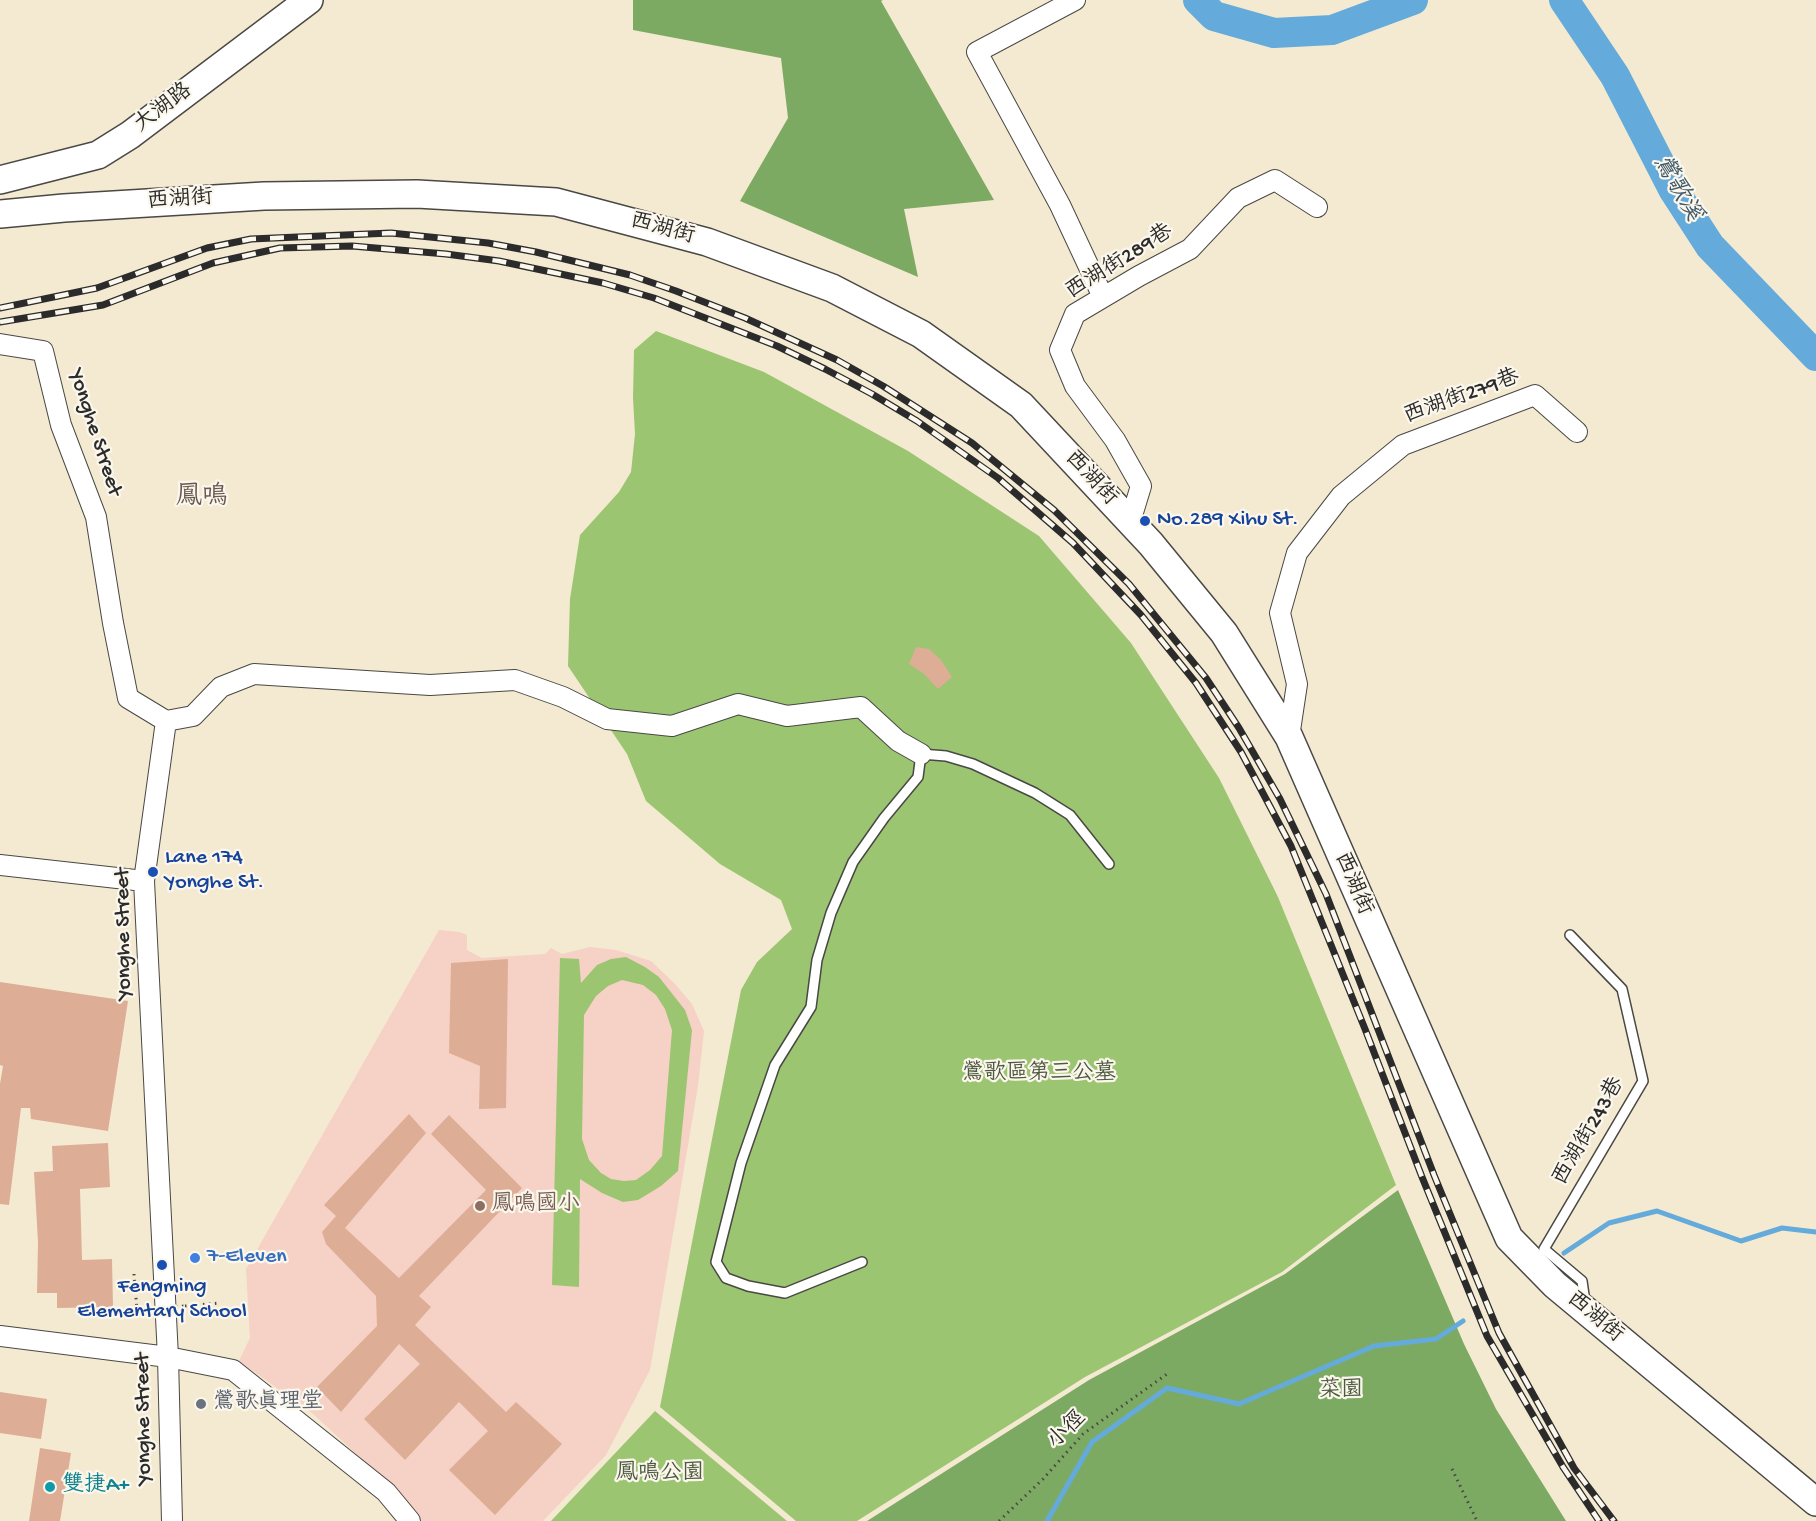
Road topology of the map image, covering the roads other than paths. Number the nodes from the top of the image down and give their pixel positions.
1 (309, 0) edge
2 (1075, 0) edge
3 (0, 180) edge
4 (1317, 207) dead end
5 (0, 214) edge
6 (1103, 297) junction
7 (0, 344) edge
8 (1577, 432) dead end
9 (1130, 522) junction
10 (166, 721) junction
11 (1289, 737) junction
12 (921, 754) junction
13 (1109, 864) dead end
14 (0, 865) edge
15 (144, 881) junction
16 (1569, 935) dead end
17 (862, 1262) dead end
18 (1586, 1311) junction
19 (0, 1336) edge
20 (168, 1357) junction
21 (1816, 1502) edge
22 (172, 1521) edge
23 (410, 1521) edge

1 - 3 street, 大湖路
2 - 6 street
4 - 6 street, 西湖街289巷
5 - 9 street, 西湖街
6 - 9 street, 西湖街289巷
7 - 10 street, Yonghe Street
8 - 11 street, 西湖街279巷
9 - 11 street, 西湖街
10 - 12 street
10 - 15 street, Yonghe Street
11 - 18 street, 西湖街
12 - 13 lane
12 - 17 lane
14 - 15 street
15 - 20 street, Yonghe Street
16 - 18 lane, 西湖街243巷
18 - 21 street, 西湖街
19 - 20 street
20 - 22 street, Yonghe Street
20 - 23 street

